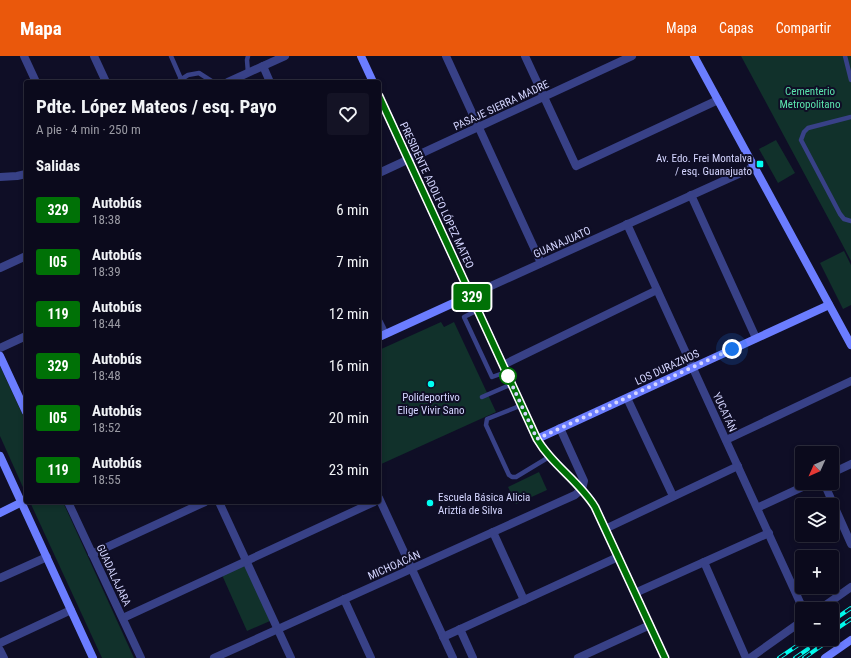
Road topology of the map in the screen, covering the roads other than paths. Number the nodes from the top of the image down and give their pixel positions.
1 (24, 56) edge
2 (94, 56) edge
3 (171, 56) edge
4 (248, 56) edge
5 (285, 56) edge
6 (361, 56) edge
7 (446, 56) edge
8 (525, 56) edge
9 (632, 56) edge
10 (694, 56) edge
11 (845, 56) edge
12 (263, 66) junction
13 (248, 73) junction
14 (181, 78) junction
15 (35, 80) edge
16 (105, 80) edge
17 (178, 80) edge
18 (210, 80) edge
19 (232, 80) edge
20 (269, 80) edge
21 (372, 80) edge
22 (851, 80) edge
23 (544, 97) junction
24 (381, 100) edge
25 (718, 100) junction
26 (851, 117) edge
27 (479, 127) junction
28 (408, 160) junction
29 (754, 167) junction
30 (381, 172) edge
31 (24, 174) edge
32 (0, 176) edge
33 (691, 195) junction
34 (851, 221) edge
35 (627, 224) junction
36 (24, 257) edge
37 (541, 263) junction
38 (0, 268) edge
39 (657, 290) junction
40 (471, 295) junction
41 (829, 305) junction
42 (478, 310) junction
43 (382, 336) edge
44 (24, 337) edge
45 (756, 338) junction
46 (850, 344) edge
47 (0, 348) edge
48 (0, 356) edge
49 (693, 367) junction
50 (505, 368) junction
51 (851, 381) edge
52 (512, 384) junction
53 (482, 397) dead end
54 (627, 398) junction
55 (522, 405) junction
56 (24, 407) edge
57 (560, 428) junction
58 (537, 439) junction
59 (726, 440) junction
60 (0, 456) edge
61 (549, 457) junction
62 (851, 464) edge
63 (738, 466) junction
64 (839, 470) edge
65 (582, 489) junction
66 (796, 490) edge
67 (827, 490) edge
68 (673, 496) junction
69 (24, 501) edge
70 (25, 504) edge
71 (69, 504) edge
72 (201, 504) edge
73 (220, 504) edge
74 (369, 504) edge
75 (380, 504) edge
76 (757, 508) junction
77 (0, 512) edge
78 (605, 529) junction
79 (493, 532) junction
80 (769, 533) junction
81 (851, 544) edge
82 (92, 554) junction
83 (47, 557) junction
84 (618, 557) junction
85 (246, 561) junction
86 (704, 562) junction
87 (412, 568) junction
88 (0, 578) edge
89 (851, 587) edge
90 (635, 593) junction
91 (344, 599) junction
92 (524, 600) junction
93 (800, 602) edge
94 (830, 602) edge
95 (71, 610) junction
96 (122, 618) junction
97 (650, 625) junction
98 (795, 626) edge
99 (460, 629) junction
100 (278, 630) junction
101 (443, 637) junction
102 (851, 640) edge
103 (0, 642) edge
104 (0, 650) edge
105 (4, 658) edge
106 (93, 658) edge
107 (142, 658) edge
108 (214, 658) edge
109 (291, 658) edge
110 (371, 658) edge
111 (453, 658) edge
112 (473, 658) edge
113 (578, 658) edge
114 (665, 658) edge
115 (746, 658) edge
116 (750, 658) edge
117 (826, 658) edge

1 - 15 street
2 - 16 street
3 - 14 lane
4 - 13 lane
5 - 12 street
6 - 21 street
7 - 27 street
8 - 23 street
9 - 23 street, PASAJE SIERRA MADRE
10 - 25 street
11 - 22 lane
12 - 13 street
12 - 20 street
13 - 19 street
14 - 17 lane
14 - 18 lane
23 - 25 street
23 - 27 street, PASAJE SIERRA MADRE
24 - 28 street, PRESIDENTE ADOLFO LÓPEZ MATEO
25 - 29 street
26 - 34 lane
27 - 28 street, PASAJE SIERRA MADRE
27 - 37 street
28 - 30 street, PASAJE SIERRA MADRE
28 - 40 street, PRESIDENTE ADOLFO LÓPEZ MATEO
29 - 33 street, GUANAJUATO
29 - 41 street
31 - 32 street
33 - 35 street, GUANAJUATO
33 - 45 street
35 - 37 street, GUANAJUATO
35 - 39 street, YUCATÁN
36 - 38 street
37 - 40 street, GUANAJUATO
39 - 49 street, YUCATÁN
39 - 50 street
40 - 42 street, PRESIDENTE ADOLFO LÓPEZ MATEO
40 - 43 street, GUANAJUATO
41 - 45 street, LOS DURAZNOS
41 - 46 street
42 - 50 street, PRESIDENTE ADOLFO LÓPEZ MATEO
42 - 50 lane
44 - 47 street
45 - 49 street, LOS DURAZNOS
48 - 56 street
49 - 54 street, LOS DURAZNOS
49 - 59 street, YUCATÁN
50 - 52 street, PRESIDENTE ADOLFO LÓPEZ MATEO
51 - 59 street
52 - 53 lane
52 - 55 street, PRESIDENTE ADOLFO LÓPEZ MATEO
54 - 57 street, LOS DURAZNOS
54 - 68 street
55 - 58 street, PRESIDENTE ADOLFO LÓPEZ MATEO
55 - 61 lane
57 - 58 street, LOS DURAZNOS
57 - 65 street, PRESIDENTE ADOLFO LÓPEZ MATEO
58 - 61 street, PRESIDENTE ADOLFO LÓPEZ MATEO
59 - 63 street, YUCATÁN
60 - 69 street
61 - 65 street, PRESIDENTE ADOLFO LÓPEZ MATEO
62 - 64 street
63 - 68 street
63 - 76 street, YUCATÁN
65 - 78 street, PRESIDENTE ADOLFO LÓPEZ MATEO
65 - 79 street, MICHOACÁN
66 - 76 street
67 - 81 street
68 - 78 street
69 - 77 street
70 - 83 street
71 - 82 street, GUADALAJARA
72 - 82 street
73 - 85 street
74 - 85 street
75 - 87 street
76 - 80 street, YUCATÁN
78 - 84 street, PRESIDENTE ADOLFO LÓPEZ MATEO
79 - 87 street, MICHOACÁN
79 - 92 street
80 - 86 street
80 - 93 street, YUCATÁN
82 - 96 street, GUADALAJARA
83 - 88 street
83 - 95 street
84 - 90 street, PRESIDENTE ADOLFO LÓPEZ MATEO
84 - 92 street
85 - 96 street
85 - 100 street
86 - 90 street
86 - 115 street
87 - 91 street, MICHOACÁN
87 - 101 street
89 - 94 street
90 - 97 street, PRESIDENTE ADOLFO LÓPEZ MATEO
91 - 100 street, MICHOACÁN
91 - 110 street
92 - 99 street
95 - 103 street
95 - 106 street
96 - 107 street, GUADALAJARA
97 - 113 street
97 - 114 street, PRESIDENTE ADOLFO LÓPEZ MATEO
98 - 116 street
99 - 101 street
99 - 112 street
100 - 108 street, MICHOACÁN
100 - 109 street
101 - 111 street
102 - 117 street
104 - 105 street

